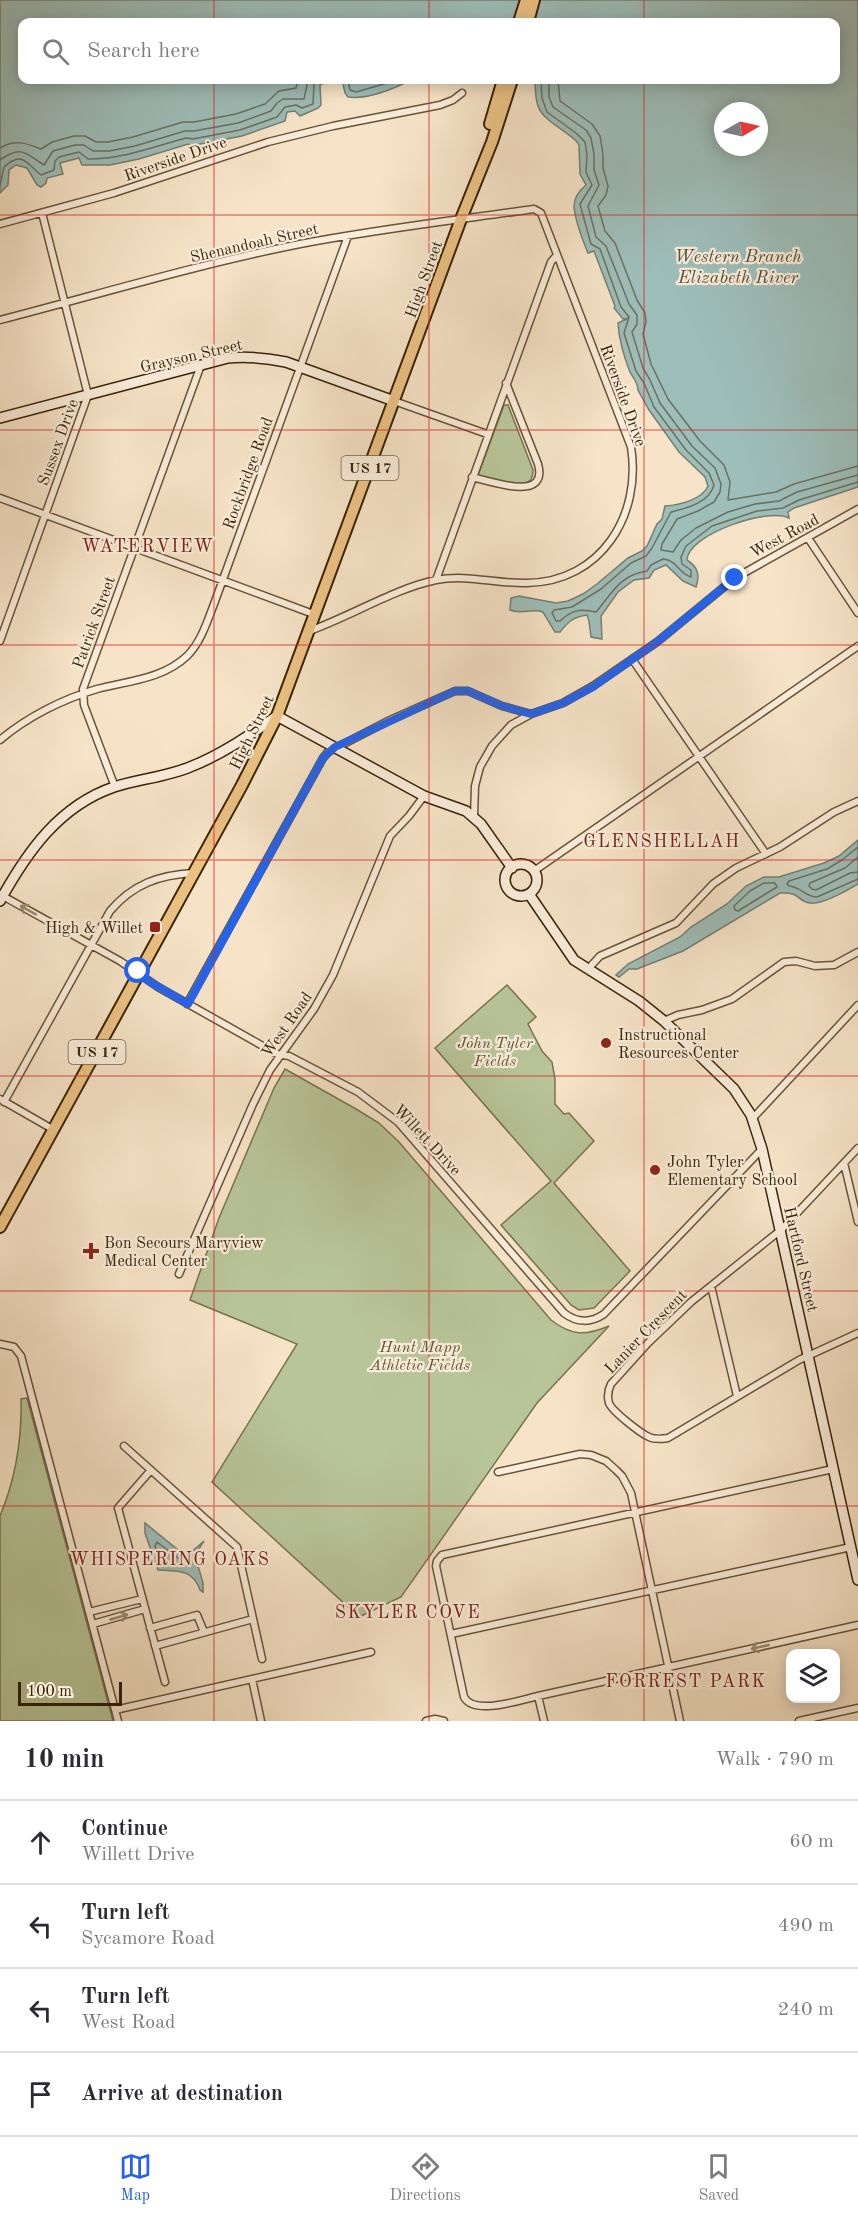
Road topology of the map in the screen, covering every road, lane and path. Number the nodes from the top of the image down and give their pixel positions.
1 (526, 0) edge
2 (534, 0) edge
3 (520, 18) edge
4 (529, 18) edge
5 (502, 84) edge
6 (511, 84) edge
7 (462, 93) dead end
8 (518, 212) joint
9 (42, 213) junction
10 (461, 219) junction
11 (0, 224) edge
12 (348, 236) junction
13 (557, 255) junction
14 (66, 303) junction
15 (0, 320) edge
16 (201, 366) junction
17 (300, 367) junction
18 (506, 383) junction
19 (88, 395) junction
20 (394, 401) junction
21 (0, 418) edge
22 (487, 434) junction
23 (472, 477) junction
24 (0, 498) edge
25 (858, 509) edge
26 (46, 515) junction
27 (808, 538) junction
28 (135, 548) junction
29 (223, 580) junction
30 (436, 580) junction
31 (858, 613) edge
32 (316, 615) junction
33 (309, 631) junction
34 (0, 641) edge
35 (858, 646) edge
36 (632, 659) junction
37 (82, 695) junction
38 (531, 714) junction
39 (277, 716) junction
40 (0, 740) edge
41 (335, 747) junction
42 (698, 757) junction
43 (115, 787) junction
44 (424, 796) junction
45 (858, 801) edge
46 (474, 817) junction
47 (766, 854) junction
48 (512, 868) junction
49 (534, 871) junction
50 (194, 873) junction
51 (529, 894) junction
52 (1, 897) edge
53 (91, 945) junction
54 (858, 952) edge
55 (588, 969) junction
56 (140, 973) junction
57 (188, 1004) junction
58 (858, 1005) edge
59 (664, 1022) junction
60 (280, 1054) junction
61 (2, 1100) edge
62 (753, 1118) junction
63 (54, 1130) junction
64 (858, 1148) edge
65 (762, 1149) junction
66 (844, 1163) junction
67 (858, 1222) edge
68 (0, 1227) edge
69 (780, 1231) junction
70 (179, 1274) dead end
71 (711, 1286) junction
72 (858, 1333) edge
73 (0, 1344) edge
74 (808, 1356) junction
75 (737, 1396) junction
76 (124, 1446) dead end
77 (833, 1469) junction
78 (151, 1470) junction
79 (498, 1472) dead end
80 (635, 1513) junction
81 (851, 1547) junction
82 (858, 1580) edge
83 (651, 1589) junction
84 (142, 1599) junction
85 (145, 1610) junction
86 (89, 1612) junction
87 (253, 1619) junction
88 (93, 1624) junction
89 (858, 1625) edge
90 (150, 1628) junction
91 (204, 1632) junction
92 (451, 1634) junction
93 (155, 1646) junction
94 (371, 1652) dead end
95 (262, 1659) dead end
96 (668, 1668) junction
97 (252, 1679) junction
98 (165, 1682) dead end
99 (538, 1696) junction
100 (858, 1708) edge
101 (115, 1710) junction
102 (118, 1721) edge
103 (261, 1721) edge
104 (426, 1721) edge
105 (444, 1721) edge
106 (544, 1721) edge
107 (680, 1721) edge
108 (799, 1721) edge

1 - 3 main road
2 - 4 main road
5 - 10 main road, US 17
6 - 10 main road, US 17
7 - 9 street, Riverside Drive
8 - 10 street, Shenandoah Street
8 - 13 street, Riverside Drive
9 - 11 street, Riverside Drive
9 - 14 street, Sussex Drive
10 - 12 street, Shenandoah Street
10 - 20 main road, High Street / US 17
12 - 14 street, Shenandoah Street
12 - 17 street, Rockbridge Road
13 - 18 street
13 - 30 street, Riverside Drive
14 - 15 street, Shenandoah Street
14 - 19 street, Sussex Drive
16 - 17 street, Grayson Street
16 - 19 street, Grayson Street
16 - 28 street, Patrick Street
17 - 20 street, Grayson Street
17 - 29 street, Rockbridge Road
18 - 22 street
18 - 23 street
19 - 21 street, Grayson Street
19 - 26 street, Sussex Drive
20 - 22 street, Grayson Street
20 - 32 main road, High Street / US 17
22 - 23 street
23 - 30 street
24 - 26 street
25 - 27 street, West Road
26 - 28 street
26 - 34 street, Sussex Drive
27 - 31 street
27 - 36 street, West Road
28 - 29 street
28 - 37 street, Patrick Street
29 - 32 street
29 - 37 street, Rockbridge Road
30 - 33 street, Riverside Drive
32 - 33 main road, High Street / US 17
33 - 39 main road, High Street / US 17
35 - 42 street
36 - 38 street, West Road
36 - 42 street
37 - 40 street, Rockbridge Road
37 - 43 street, Patrick Street
38 - 41 street
38 - 46 street, West Road
39 - 41 street
39 - 43 street
39 - 50 main road, High Street / US 17
41 - 44 street
41 - 57 street
42 - 47 street
42 - 49 street
43 - 52 street
44 - 46 street
44 - 60 street, West Road
45 - 47 street
46 - 48 street
47 - 55 street
48 - 49 street
48 - 51 street, Hartford Street
49 - 51 street
50 - 53 street
50 - 56 main road, High Street / US 17
51 - 55 street, Hartford Street
53 -> 52 street, Willett Drive
53 - 56 street, Willett Drive
53 - 61 street
54 - 59 street
55 - 59 street, Hartford Street
56 - 57 street, Willett Drive
56 - 63 main road, High Street / US 17
57 - 60 street, Willett Drive
58 - 62 street
59 - 62 street, Hartford Street
60 - 65 street, Willett Drive
60 - 70 street, West Road
61 - 63 street
62 - 65 street, Hartford Street
63 - 68 main road, High Street / US 17
64 - 66 street, Lanier Crescent
65 - 69 street, Hartford Street
66 - 67 street
66 - 69 street, Lanier Crescent
69 - 71 street, Lanier Crescent
69 - 74 street, Hartford Street
71 - 75 street
71 - 75 street, Lanier Crescent
72 - 74 street, Lanier Crescent
73 - 86 street
74 - 75 street, Lanier Crescent
74 - 77 street, Hartford Street
76 - 78 street
77 - 80 street
77 - 81 street, Hartford Street
78 - 84 street
78 - 87 street
79 - 80 street
80 - 83 street
80 - 92 street
81 - 82 street, Hartford Street
81 - 83 street
83 - 92 street
83 - 96 street
84 - 85 street
84 - 86 street
88 -> 85 street
85 - 90 street
86 - 88 street
87 - 91 street
87 - 95 street
88 - 101 street
89 -> 96 street
90 - 91 street
90 - 93 street
91 - 93 street
92 - 99 street
93 - 98 street
94 - 97 street
96 - 99 street
96 - 107 street
97 - 101 street
97 - 103 street
99 - 106 street
100 - 108 street
101 - 102 street
104 - 105 street

